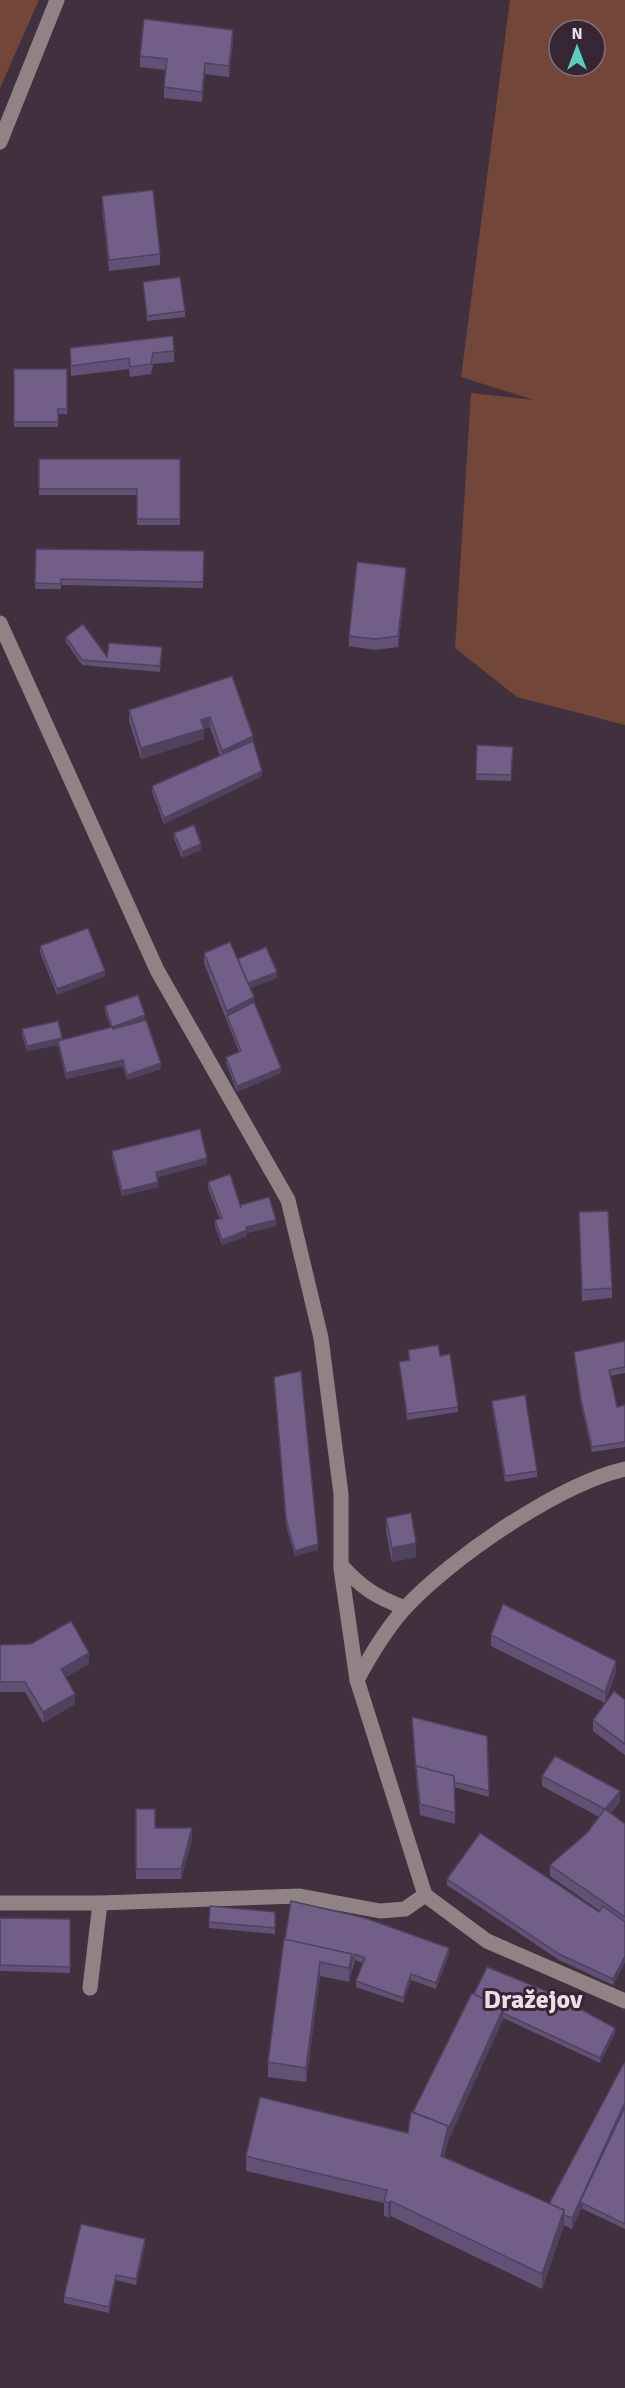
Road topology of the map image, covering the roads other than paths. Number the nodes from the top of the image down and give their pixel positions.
1 (57, 0) edge
2 (0, 142) edge
3 (0, 623) edge
4 (625, 1469) edge
5 (341, 1565) junction
6 (405, 1608) junction
7 (357, 1680) junction
8 (425, 1895) junction
9 (0, 1903) edge
10 (100, 1903) junction
11 (90, 1988) dead end
12 (625, 2001) edge

1 - 2 street
3 - 5 street
4 - 6 street
5 - 6 street
5 - 7 street
6 - 7 street
7 - 8 street
8 - 10 street
8 - 12 street
9 - 10 street
10 - 11 street

